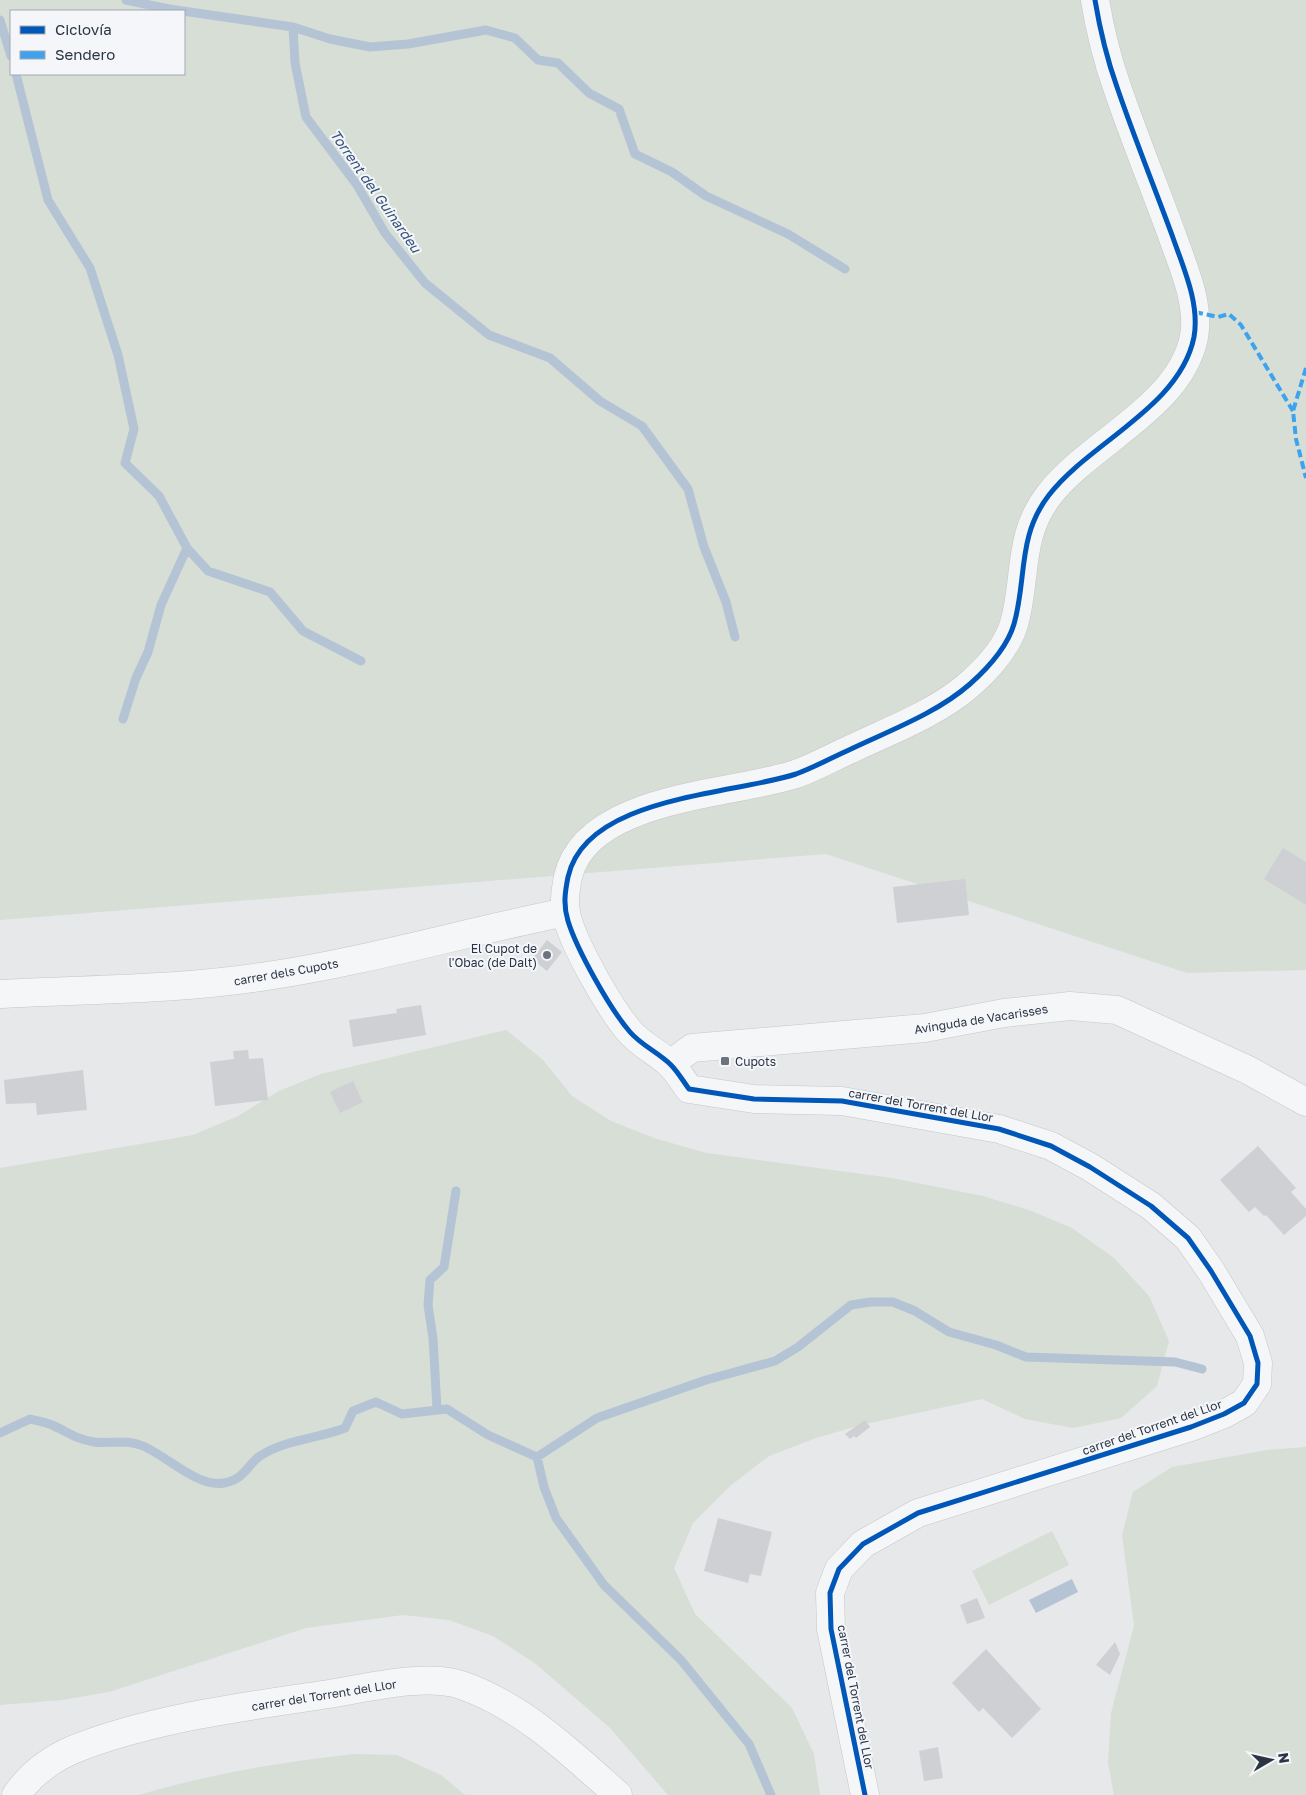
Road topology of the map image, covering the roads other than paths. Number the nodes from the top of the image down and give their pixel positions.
1 (1095, 0) edge
2 (566, 912) junction
3 (0, 994) edge
4 (670, 1064) junction
5 (1306, 1102) edge
6 (16, 1795) edge
7 (618, 1795) edge
8 (865, 1795) edge

1 - 2 street
2 - 3 street, carrer dels Cupots
2 - 4 street, carrer del Torrent del Llor
4 - 5 street, Avinguda de Vacarisses
4 - 8 street, carrer del Torrent del Llor
6 - 7 street, carrer del Torrent del Llor

